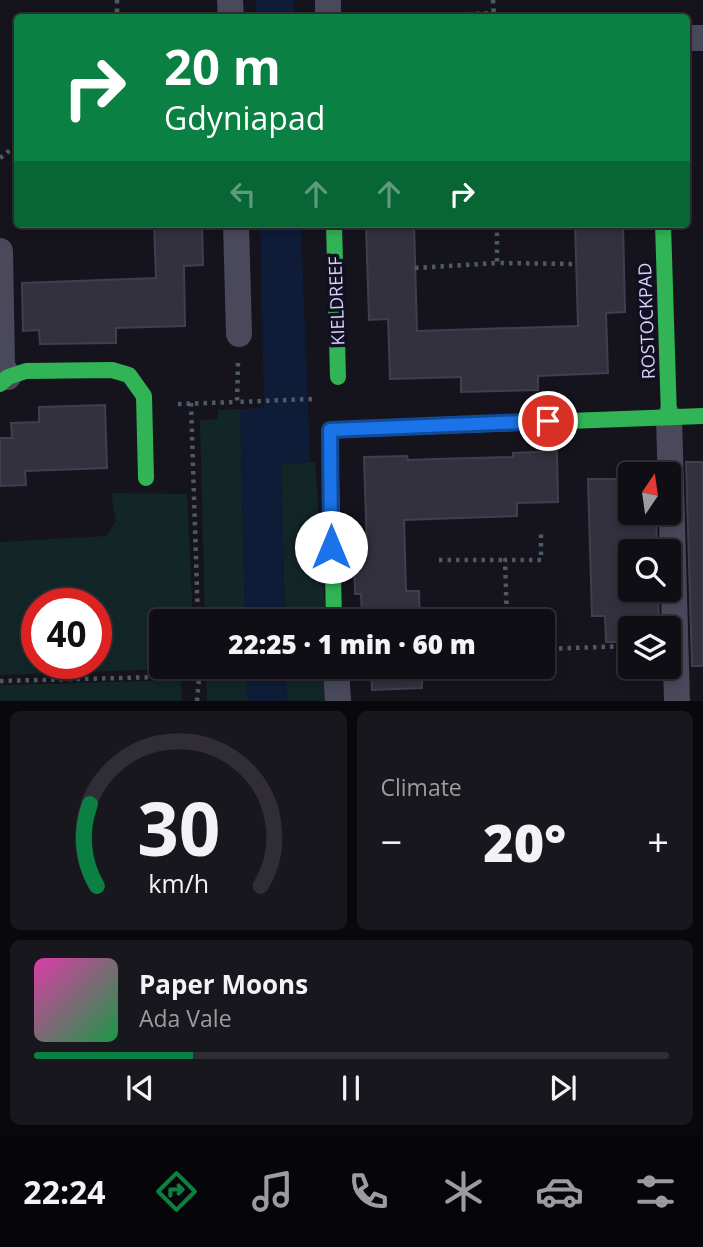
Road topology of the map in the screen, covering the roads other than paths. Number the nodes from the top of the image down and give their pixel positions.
1 (236, 228) edge
2 (334, 228) edge
3 (663, 228) edge
4 (0, 251) edge
5 (239, 334) road end
6 (338, 377) dead end
7 (4, 380) edge
8 (703, 416) edge
9 (669, 417) junction
10 (146, 478) dead end
11 (334, 609) edge
12 (337, 679) edge
13 (338, 701) edge
14 (677, 701) edge

1 - 5 street
2 - 6 street, KIELDREEF
3 - 9 street, ROSTOCKPAD
4 - 7 street
7 - 10 street
8 - 9 street
9 - 11 street
9 - 14 street
12 - 13 street

